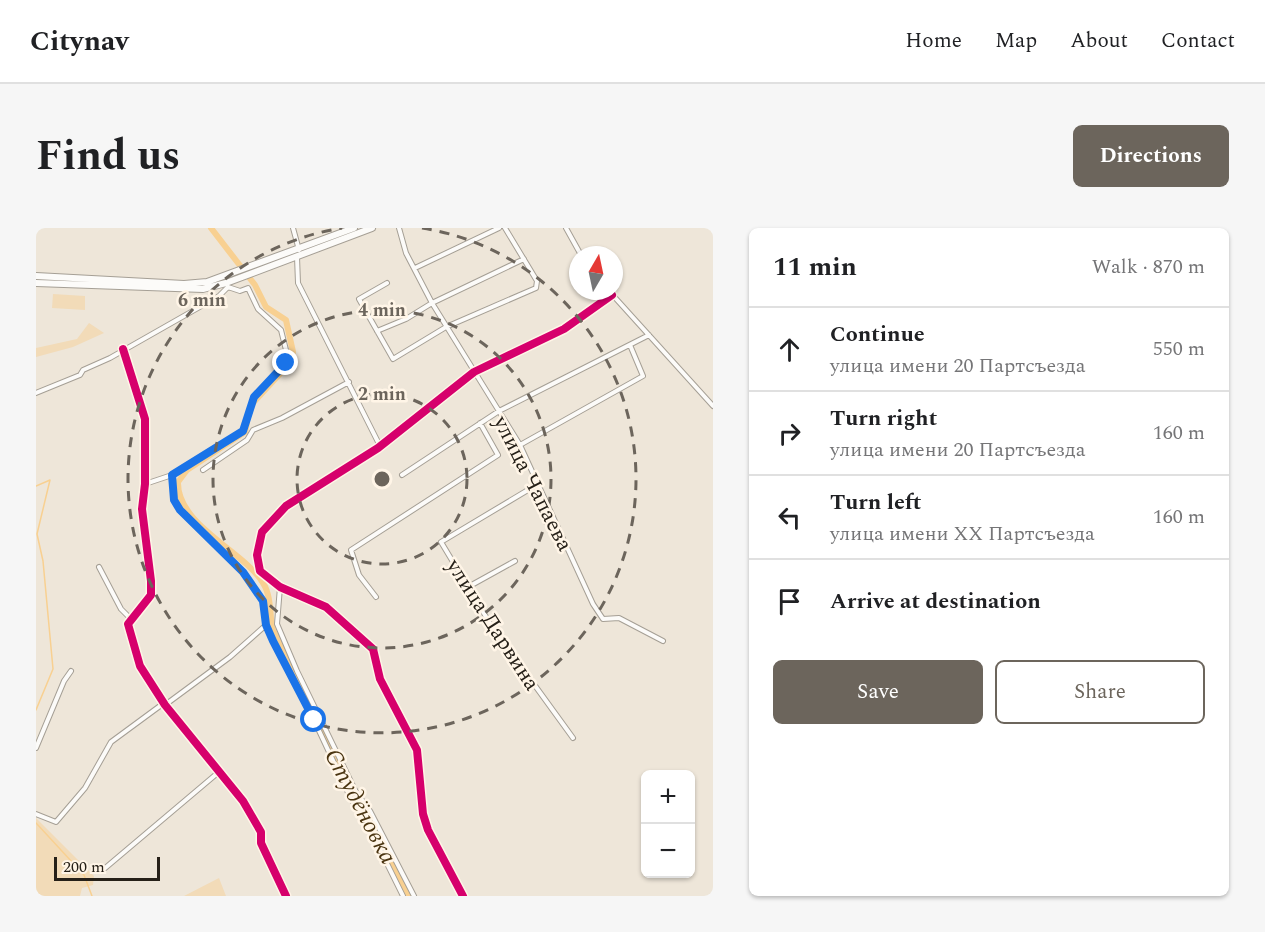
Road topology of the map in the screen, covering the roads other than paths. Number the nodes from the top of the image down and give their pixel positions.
1 (293, 228) edge
2 (354, 228) edge
3 (372, 228) edge
4 (399, 228) edge
5 (499, 228) edge
6 (505, 228) edge
7 (566, 228) edge
8 (576, 246) edge
9 (302, 250) junction
10 (524, 259) junction
11 (415, 268) junction
12 (36, 276) edge
13 (228, 282) junction
14 (36, 283) edge
15 (387, 283) dead end
16 (606, 300) edge
17 (616, 300) edge
18 (432, 303) junction
19 (446, 327) junction
20 (377, 331) junction
21 (649, 335) junction
22 (630, 345) junction
23 (123, 350) junction
24 (474, 372) junction
25 (349, 382) junction
26 (36, 393) edge
27 (713, 406) edge
28 (499, 411) junction
29 (480, 423) junction
30 (519, 445) junction
31 (378, 448) junction
32 (203, 470) dead end
33 (172, 475) junction
34 (402, 475) dead end
35 (145, 484) junction
36 (537, 484) junction
37 (515, 561) dead end
38 (99, 567) dead end
39 (468, 586) junction
40 (280, 587) junction
41 (376, 597) dead end
42 (130, 618) junction
43 (266, 625) junction
44 (663, 641) dead end
45 (71, 671) dead end
46 (165, 704) junction
47 (573, 738) dead end
48 (36, 748) edge
49 (220, 771) junction
50 (36, 814) edge
51 (104, 868) dead end
52 (286, 896) edge
53 (403, 896) edge
54 (414, 896) edge
55 (463, 896) edge

1 - 9 street
2 - 9 main road
3 - 9 main road
4 - 11 street, улица Чапаева
5 - 11 street
6 - 10 street
7 - 8 street
9 - 13 main road
9 - 25 street
10 - 18 street
10 - 19 street
11 - 18 street, улица Чапаева
12 - 13 main road
13 - 14 main road
13 - 23 street
13 - 33 street
15 - 20 street
16 - 24 street
17 - 21 street
18 - 19 street, улица Чапаева
18 - 20 street
19 - 20 street
19 - 24 street, улица Чапаева
21 - 22 street
21 - 27 street
22 - 28 street
22 - 30 street
23 - 26 street
23 - 35 street
24 - 28 street, улица Чапаева
24 - 31 street
25 - 31 street
25 - 32 street
28 - 29 street
28 - 30 street, улица Чапаева
29 - 34 street
29 - 41 street
30 - 36 street, улица Чапаева
31 - 40 street
33 - 35 street
33 - 43 street
35 - 42 street
36 - 39 street, улица Дарвина
36 - 44 street, улица Чапаева
37 - 39 street
38 - 42 street
39 - 47 street, улица Дарвина
40 - 54 street
40 - 55 street
42 - 46 street
43 - 46 street
43 - 53 street
45 - 48 street
46 - 49 street
46 - 50 street
49 - 51 street
49 - 52 street

